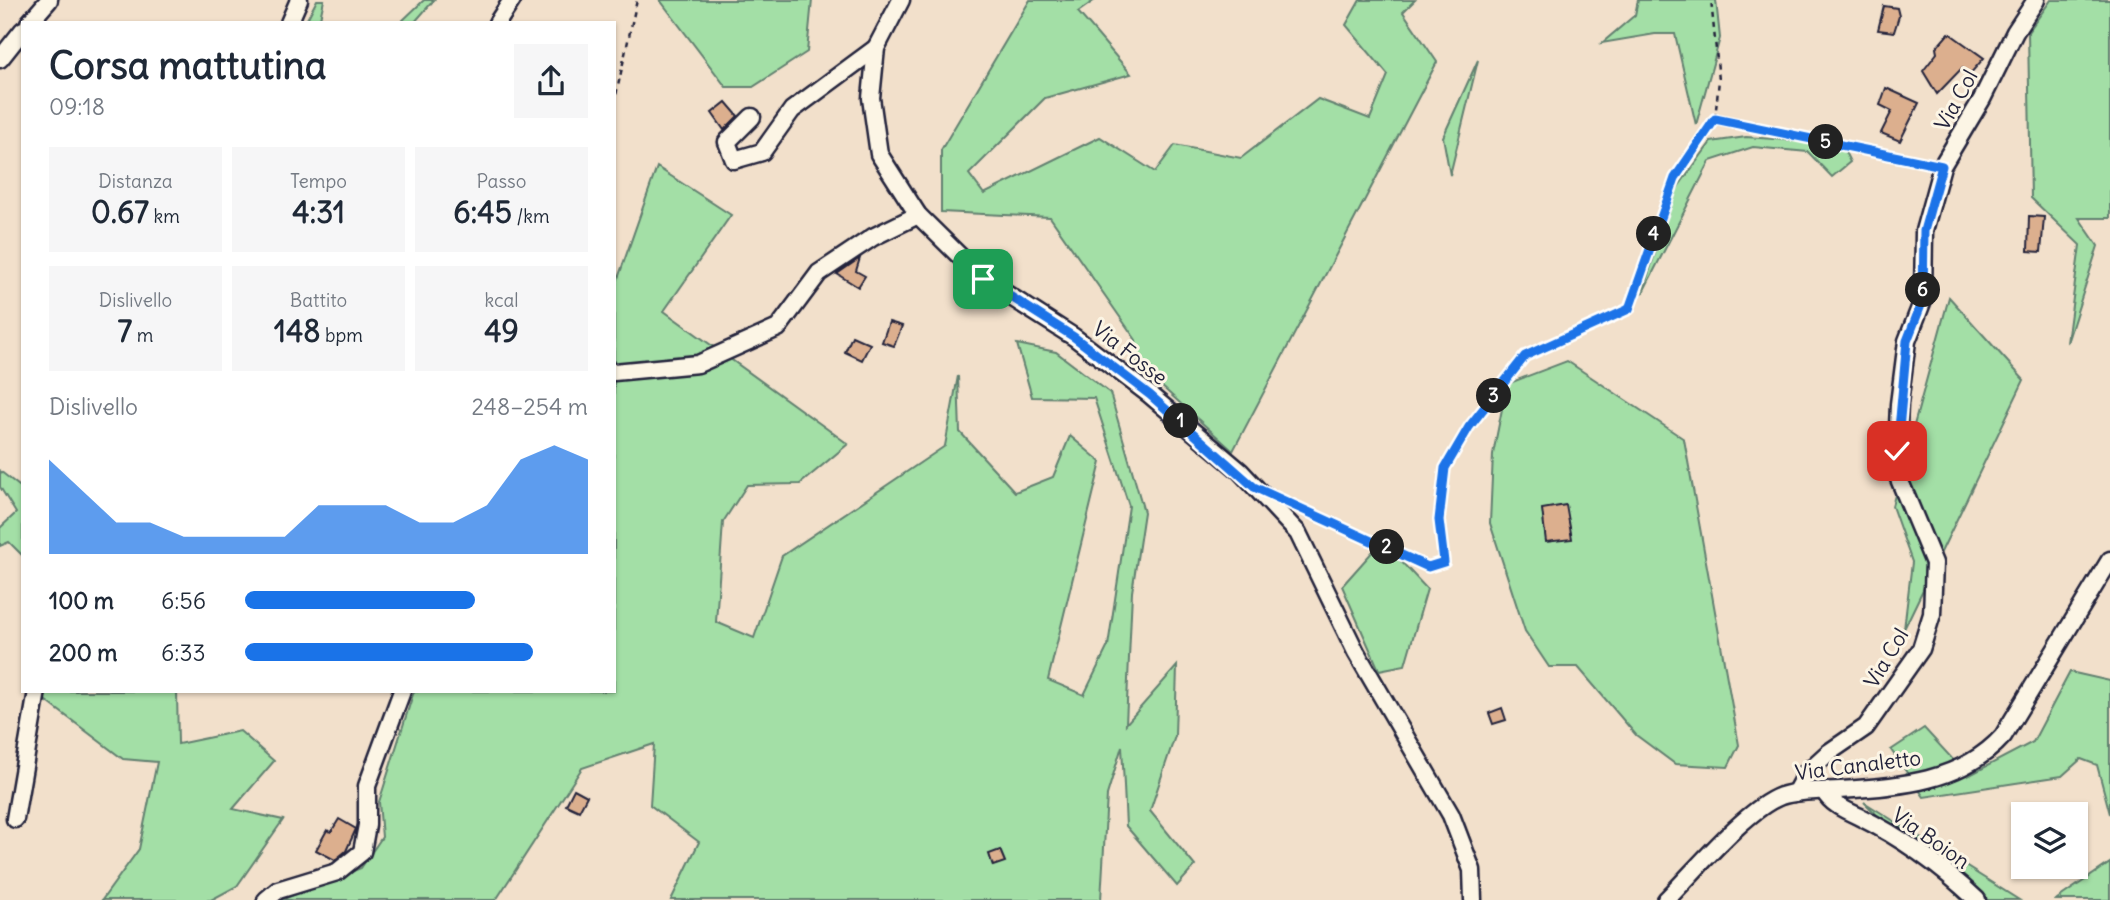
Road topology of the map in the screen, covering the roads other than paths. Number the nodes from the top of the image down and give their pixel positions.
1 (49, 0) edge
2 (299, 0) edge
3 (512, 0) edge
4 (901, 0) edge
5 (2036, 0) edge
6 (31, 21) edge
7 (290, 21) edge
8 (498, 21) edge
9 (21, 33) edge
10 (876, 48) junction
11 (0, 59) edge
12 (751, 117) dead end
13 (918, 215) junction
14 (616, 372) edge
15 (2110, 560) edge
16 (37, 693) edge
17 (401, 693) edge
18 (1824, 791) junction
19 (1795, 793) junction
20 (15, 820) dead end
21 (266, 900) edge
22 (1473, 900) edge
23 (1666, 900) edge
24 (1977, 900) edge

1 - 6 street
2 - 7 street
3 - 8 street
4 - 10 street, Via Fosse
5 - 19 street, Via Col
9 - 11 street
10 - 12 street
10 - 13 street, Via Fosse
13 - 14 street
13 - 22 street, Via Fosse
15 - 18 street, Via Canaletto
16 - 20 street
17 - 21 street
18 - 19 street, Via Canaletto
18 - 24 street, Via Boion
19 - 23 street, Via Canaletto

